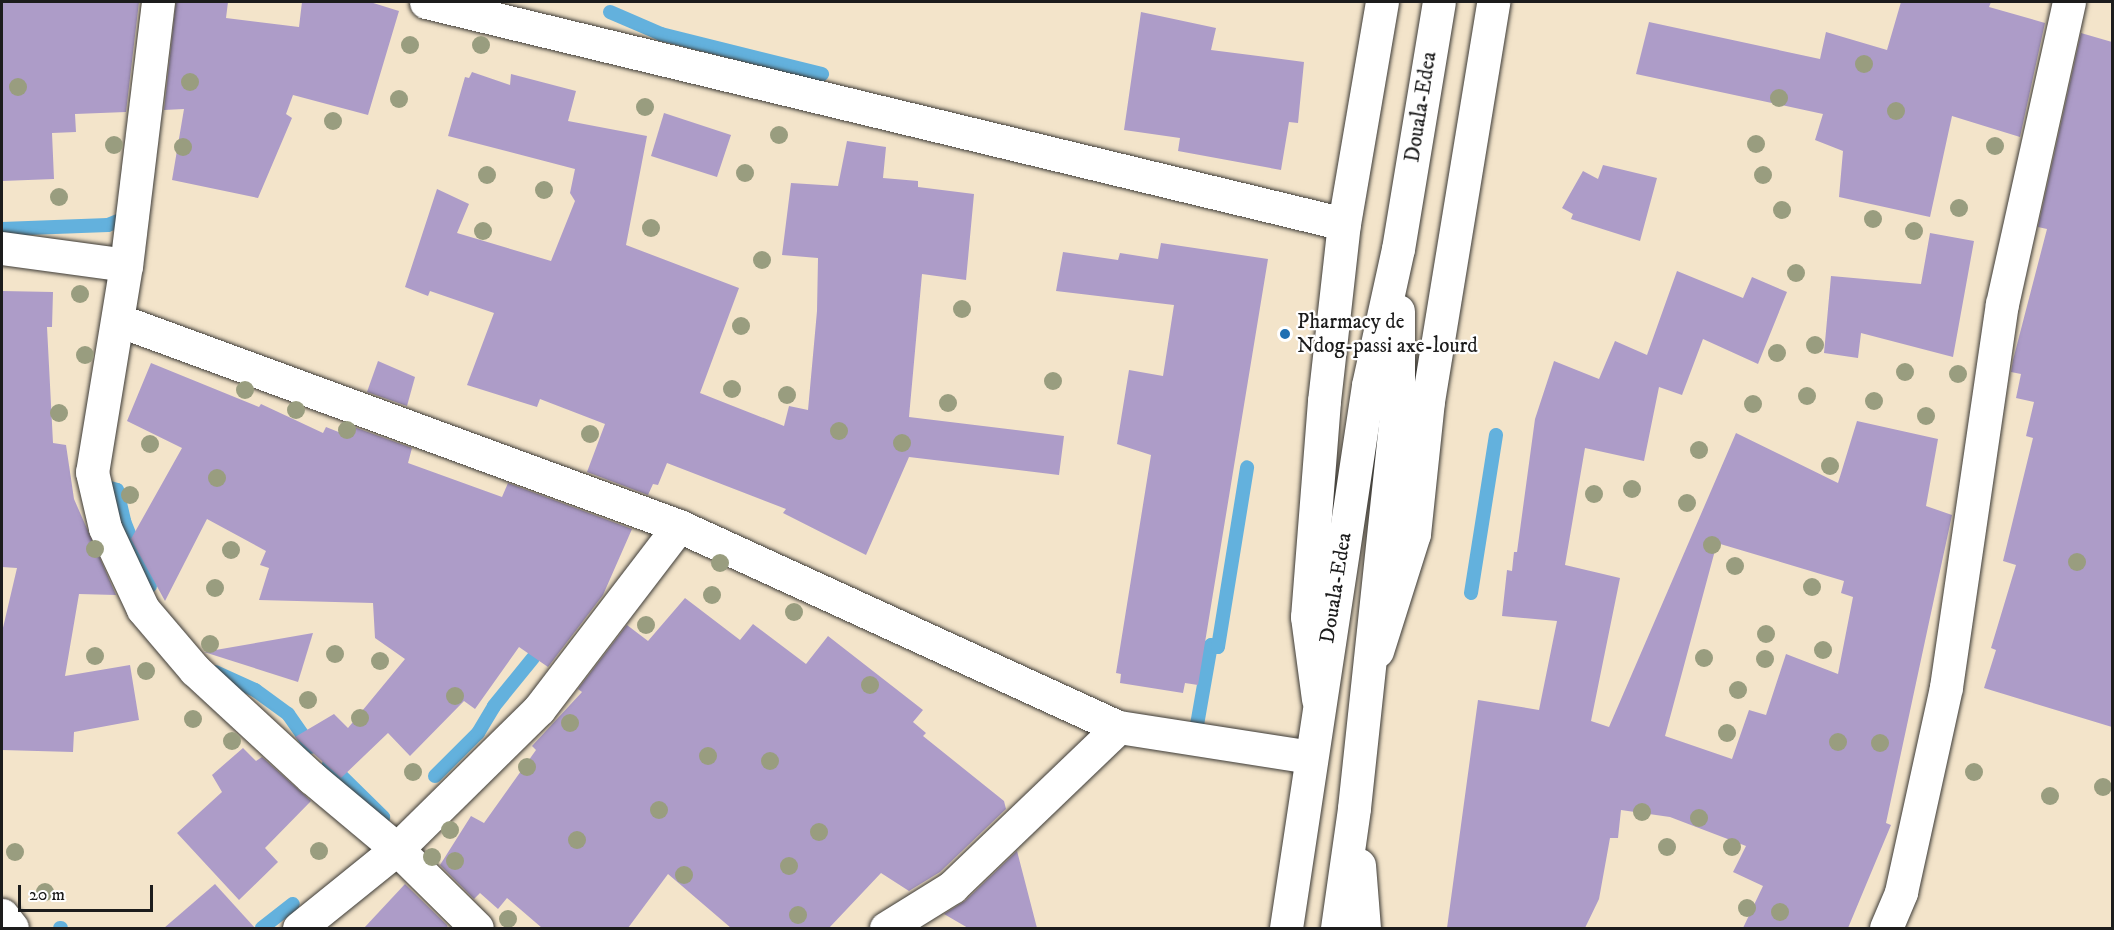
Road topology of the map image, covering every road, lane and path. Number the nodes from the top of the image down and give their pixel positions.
1 (158, 2) edge
2 (426, 2) edge
3 (1382, 2) edge
4 (1439, 2) edge
5 (1493, 2) edge
6 (2069, 2) edge
7 (1344, 224) junction
8 (2, 248) edge
9 (1398, 249) junction
10 (126, 265) junction
11 (118, 320) junction
12 (679, 526) junction
13 (1369, 669) junction
14 (1318, 700) junction
15 (1119, 727) junction
16 (1310, 757) junction
17 (1354, 808) junction
18 (397, 849) junction
19 (2, 915) edge
20 (12, 928) edge
21 (299, 928) edge
22 (477, 928) edge
23 (886, 928) edge
24 (1286, 928) edge
25 (1337, 928) edge
26 (1365, 928) edge
27 (1886, 928) edge

1 - 10 main road
2 - 7 main road
3 - 7 main road
4 - 9 main road, Douala-Edea
5 - 13 main road
6 - 27 main road
7 - 14 main road
8 - 10 main road
9 - 13 main road, Douala-Edea
9 - 14 main road, Douala-Edea
10 - 11 main road
11 - 12 main road
11 - 18 main road
12 - 15 main road
12 - 18 main road
13 - 17 main road, Douala-Edea
14 - 16 main road, Douala-Edea
15 - 16 main road
15 - 23 main road
16 - 24 main road, Douala-Edea
17 - 25 main road, Douala-Edea
17 - 26 main road
18 - 21 main road
18 - 22 main road
19 - 20 main road

